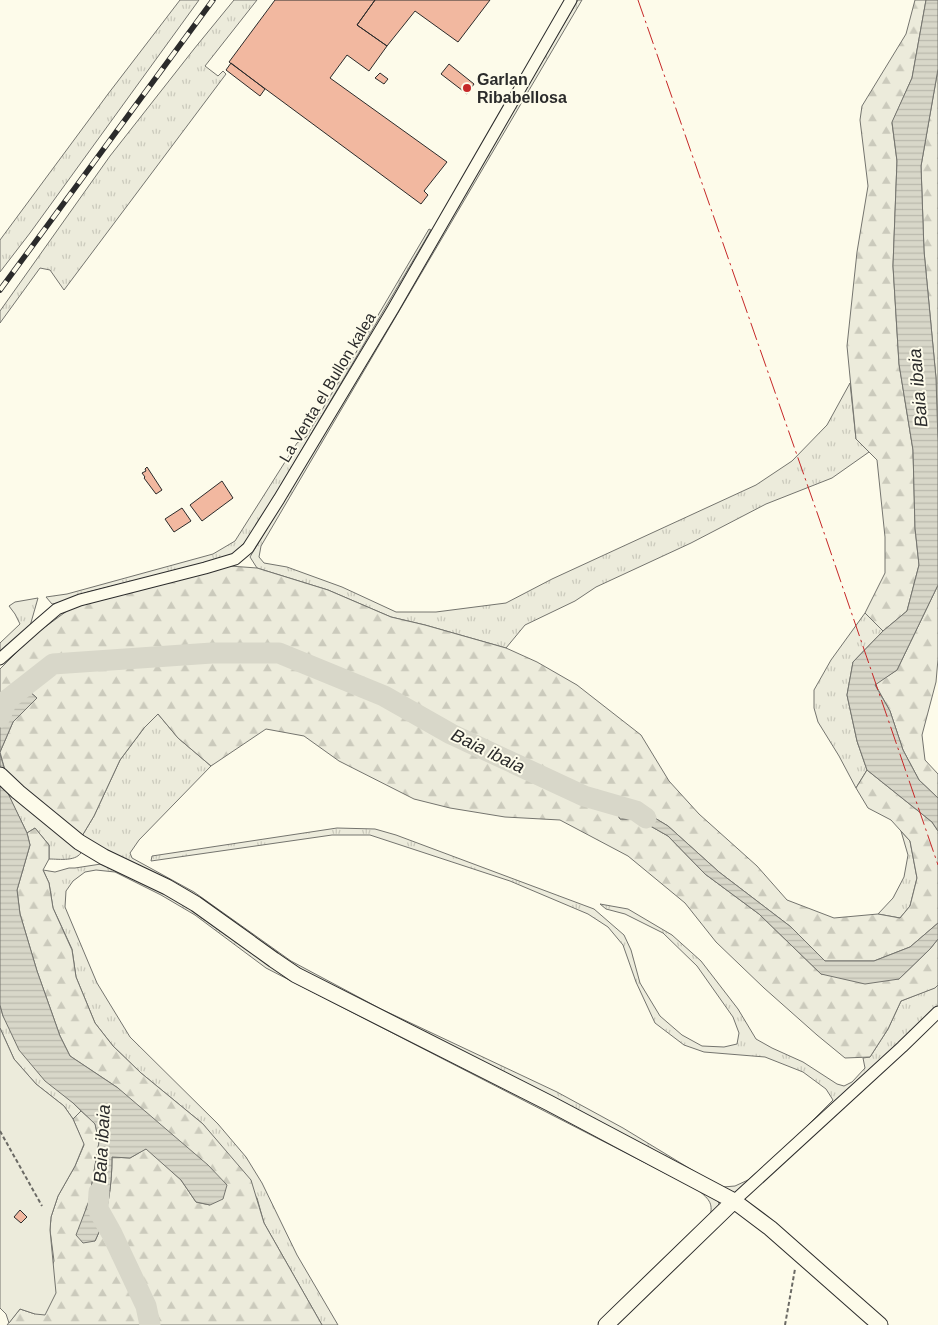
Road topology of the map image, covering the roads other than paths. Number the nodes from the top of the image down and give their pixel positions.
1 (572, 0) edge
2 (0, 660) edge
3 (0, 775) edge
4 (938, 1012) edge
5 (734, 1202) junction
6 (606, 1325) edge
7 (880, 1325) edge

1 - 2 street, La Venta el Bullon kalea
3 - 5 street
4 - 5 street
5 - 6 street
5 - 7 street

